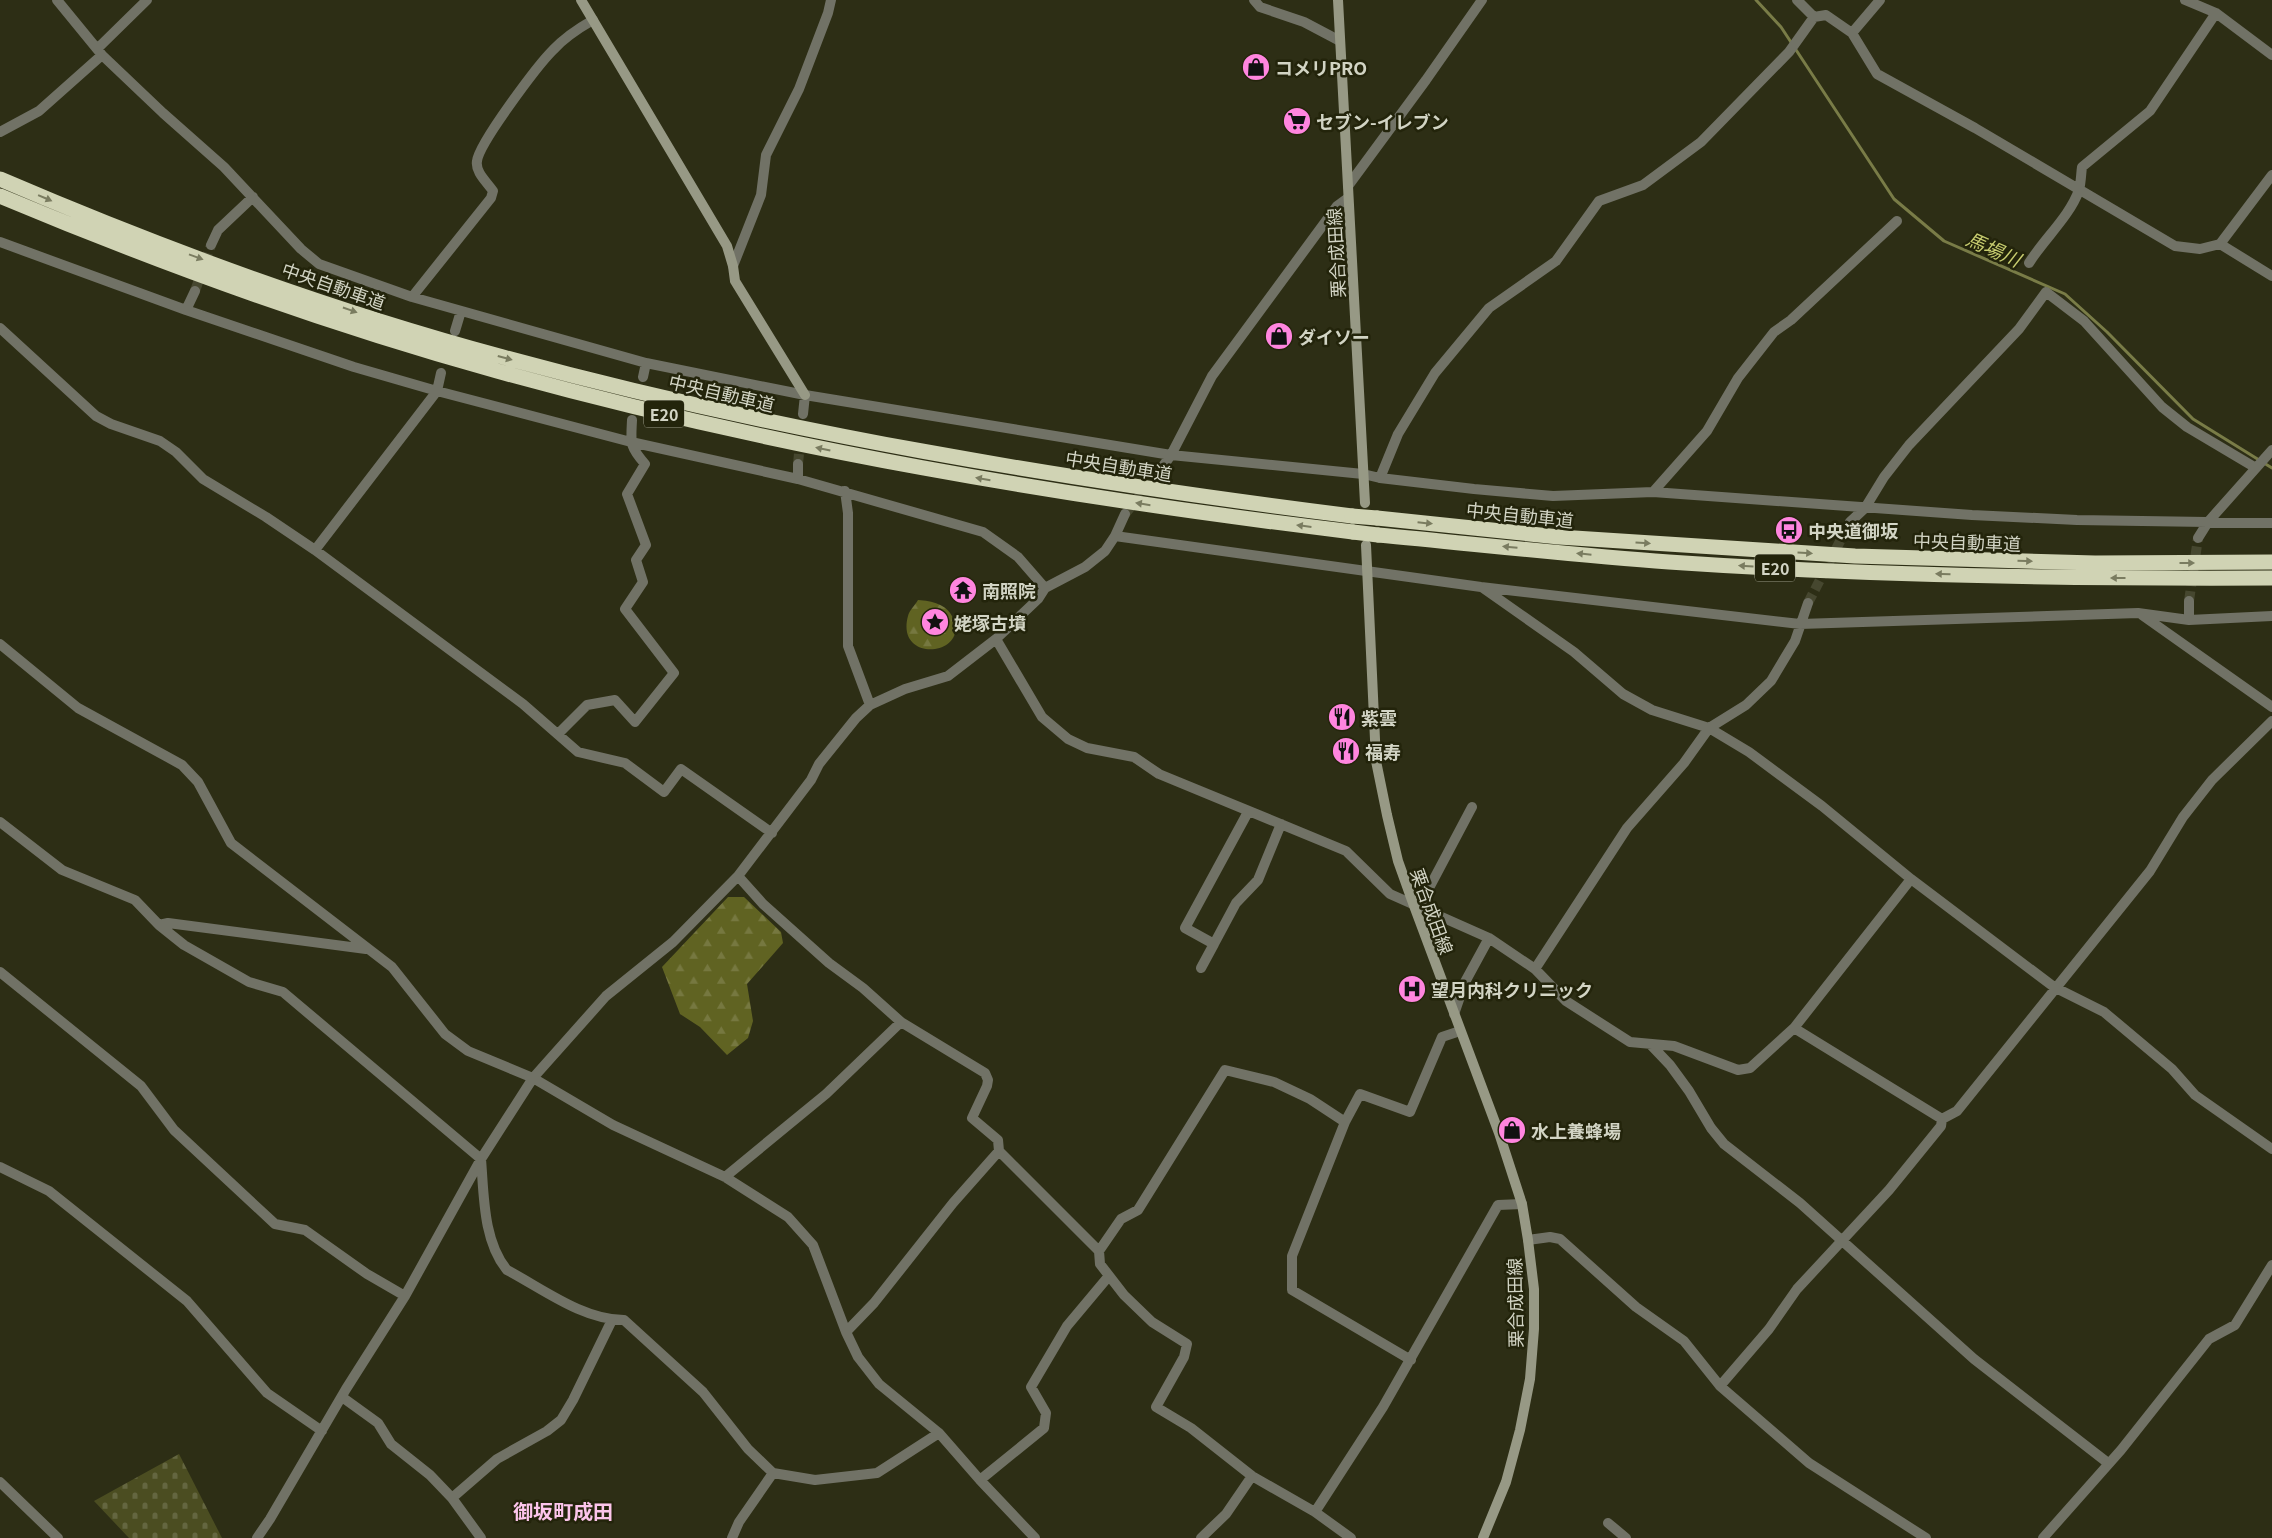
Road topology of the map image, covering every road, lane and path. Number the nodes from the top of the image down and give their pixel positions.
1 (57, 0) edge
2 (147, 0) edge
3 (581, 0) edge
4 (831, 0) edge
5 (1254, 0) edge
6 (1338, 0) edge
7 (1482, 0) edge
8 (1797, 0) edge
9 (1880, 0) edge
10 (2185, 0) edge
11 (2216, 13) junction
12 (1814, 17) junction
13 (593, 20) junction
14 (1852, 33) junction
15 (1340, 41) junction
16 (100, 52) junction
17 (2272, 55) edge
18 (0, 132) edge
19 (2272, 175) edge
20 (0, 179) edge
21 (1348, 186) junction
22 (2079, 189) junction
23 (0, 196) edge
24 (253, 197) junction
25 (1348, 198) junction
26 (1897, 221) dead end
27 (0, 242) edge
28 (2220, 244) junction
29 (211, 245) tunnel mouth
30 (2029, 263) dead end
31 (733, 266) junction
32 (2272, 276) edge
33 (194, 291) tunnel mouth
34 (412, 297) junction
35 (186, 310) junction
36 (461, 311) junction
37 (0, 328) edge
38 (455, 330) dead end
39 (646, 363) junction
40 (441, 373) dead end
41 (643, 377) dead end
42 (437, 391) junction
43 (805, 396) junction
44 (803, 414) tunnel mouth
45 (632, 420) dead end
46 (631, 442) junction
47 (2269, 454) edge
48 (1171, 455) junction
49 (798, 464) tunnel mouth
50 (2256, 467) junction
51 (1158, 472) tunnel mouth
52 (1363, 474) junction
53 (1380, 478) junction
54 (798, 479) junction
55 (845, 491) junction
56 (1653, 492) junction
57 (1366, 504) dead end
58 (1865, 508) junction
59 (1125, 514) tunnel mouth
60 (1850, 522) tunnel mouth
61 (2208, 522) junction
62 (2272, 524) edge
63 (1115, 536) junction
64 (2198, 538) tunnel mouth
65 (1372, 540) junction
66 (315, 550) junction
67 (2272, 562) edge
68 (1367, 570) junction
69 (2272, 578) edge
70 (1481, 587) junction
71 (1046, 588) junction
72 (2189, 601) tunnel mouth
73 (1808, 603) tunnel mouth
74 (2138, 613) junction
75 (2272, 616) edge
76 (2189, 620) junction
77 (1800, 624) junction
78 (996, 638) junction
79 (0, 644) edge
80 (870, 705) junction
81 (2272, 707) edge
82 (2272, 722) edge
83 (1709, 728) junction
84 (558, 734) junction
85 (1472, 807) dead end
86 (1248, 812) junction
87 (0, 822) edge
88 (1281, 824) junction
89 (772, 833) junction
90 (738, 876) junction
91 (1911, 878) junction
92 (1416, 905) junction
93 (159, 925) junction
94 (1489, 938) junction
95 (1214, 944) junction
96 (366, 949) junction
97 (1201, 968) dead end
98 (1535, 969) junction
99 (0, 972) edge
100 (2054, 987) junction
101 (1454, 1014) junction
102 (901, 1022) junction
103 (1794, 1028) junction
104 (1460, 1031) junction
105 (1650, 1044) junction
106 (533, 1078) junction
107 (1942, 1118) junction
108 (1345, 1122) junction
109 (2272, 1149) edge
110 (999, 1151) junction
111 (480, 1159) junction
112 (0, 1167) edge
113 (725, 1177) junction
114 (1522, 1204) junction
115 (1528, 1240) junction
116 (1842, 1240) junction
117 (1099, 1251) junction
118 (2272, 1265) edge
119 (1108, 1276) junction
120 (405, 1296) junction
121 (612, 1320) junction
122 (846, 1332) junction
123 (1411, 1360) junction
124 (1720, 1386) junction
125 (342, 1397) junction
126 (322, 1431) junction
127 (939, 1433) junction
128 (2108, 1463) junction
129 (773, 1473) junction
130 (1252, 1476) junction
131 (980, 1480) junction
132 (0, 1482) edge
133 (452, 1498) junction
134 (1316, 1512) junction
135 (1608, 1522) dead end
136 (58, 1538) edge
137 (257, 1538) edge
138 (481, 1538) edge
139 (732, 1538) edge
140 (1035, 1538) edge
141 (1201, 1538) edge
142 (1351, 1538) edge
143 (1483, 1538) edge
144 (1626, 1538) edge
145 (1926, 1538) edge
146 (2043, 1538) edge

1 - 16 street
2 - 16 street
3 - 13 main road
4 - 31 street
5 - 15 street
6 - 15 main road, 栗合成田線
7 - 21 street
8 - 12 street
9 - 14 street
10 - 11 street
11 - 17 street
11 - 22 street
12 - 14 street
12 - 53 street
13 - 31 main road
13 - 34 street
14 - 22 street
15 - 21 main road, 栗合成田線
16 - 18 street
16 - 24 street
19 - 28 street
20 -> 67 highway, 中央自動車道 / E20, bridge
21 - 25 main road, 栗合成田線
22 - 28 street
22 - 30 street
65 -> 23 highway, 中央自動車道 / E20, bridge
24 - 29 street
24 - 34 street
25 - 48 street
25 - 52 main road, 栗合成田線
26 - 56 street
27 - 35 street
28 - 32 street
31 - 43 main road
33 - 35 street
34 - 36 street
35 - 42 street
36 - 38 street
36 - 39 street
37 - 66 street
39 - 41 street
39 - 43 street
40 - 42 street
42 - 46 street
42 - 66 street
43 - 44 street
43 - 48 street
45 - 46 street
46 - 54 street
46 - 84 street
47 - 50 street
48 - 51 street
48 - 52 street
49 - 54 street
50 - 58 street
50 - 61 street
52 - 53 street
52 - 57 main road, 栗合成田線
53 - 56 street
54 - 55 street
55 - 71 street
55 - 80 street
56 - 58 street
58 - 60 street
58 - 61 street
59 - 63 street
61 - 62 street
61 - 64 street
63 - 68 street
63 - 71 street
65 - 68 main road, 栗合成田線
69 -> 65 highway, 中央自動車道 / E20
66 - 84 street
68 - 70 street
68 - 92 main road, 栗合成田線
70 - 77 street
70 - 83 street
71 - 78 street
72 - 76 street
73 - 77 street
74 - 76 street
74 - 77 street
74 - 81 street
75 - 76 street
77 - 83 street
78 - 80 street
78 - 86 street
79 - 96 street
80 - 89 street
82 - 100 street
83 - 91 street
83 - 98 street
84 - 89 street
85 - 92 street
86 - 88 street
86 - 95 street
87 - 93 street
88 - 92 street
88 - 95 street
89 - 90 street
90 - 102 street
90 - 106 street
91 - 100 street
91 - 103 street
92 - 94 street
92 - 101 main road, 栗合成田線
93 - 96 street
93 - 111 street
94 - 98 street
94 - 101 street
95 - 97 street
96 - 106 street
98 - 105 street
99 - 120 street
100 - 107 street
100 - 109 street
101 - 104 main road, 栗合成田線
102 - 110 street
102 - 113 street
103 - 105 street
103 - 107 street
104 - 108 street
104 - 114 main road, 栗合成田線
105 - 116 street
106 - 111 street
106 - 113 street
107 - 116 street
108 - 117 street
108 - 123 street
110 - 117 street
110 - 122 street
111 - 120 street
111 - 121 street
112 - 126 street
113 - 122 street
114 - 115 main road, 栗合成田線
114 - 123 street
115 - 124 street
115 - 143 main road, 栗合成田線
116 - 124 street
116 - 128 street
117 - 119 street
118 - 128 street
119 - 130 street
119 - 131 street
120 - 125 street
121 - 129 street
121 - 133 street
122 - 127 street
123 - 134 street
124 - 145 street
125 - 126 street
125 - 133 street
126 - 137 street
127 - 129 street
127 - 131 street
128 - 146 street
129 - 139 street
130 - 134 street
130 - 141 street
131 - 140 street
132 - 136 street
133 - 138 street
134 - 142 street
135 - 144 street

